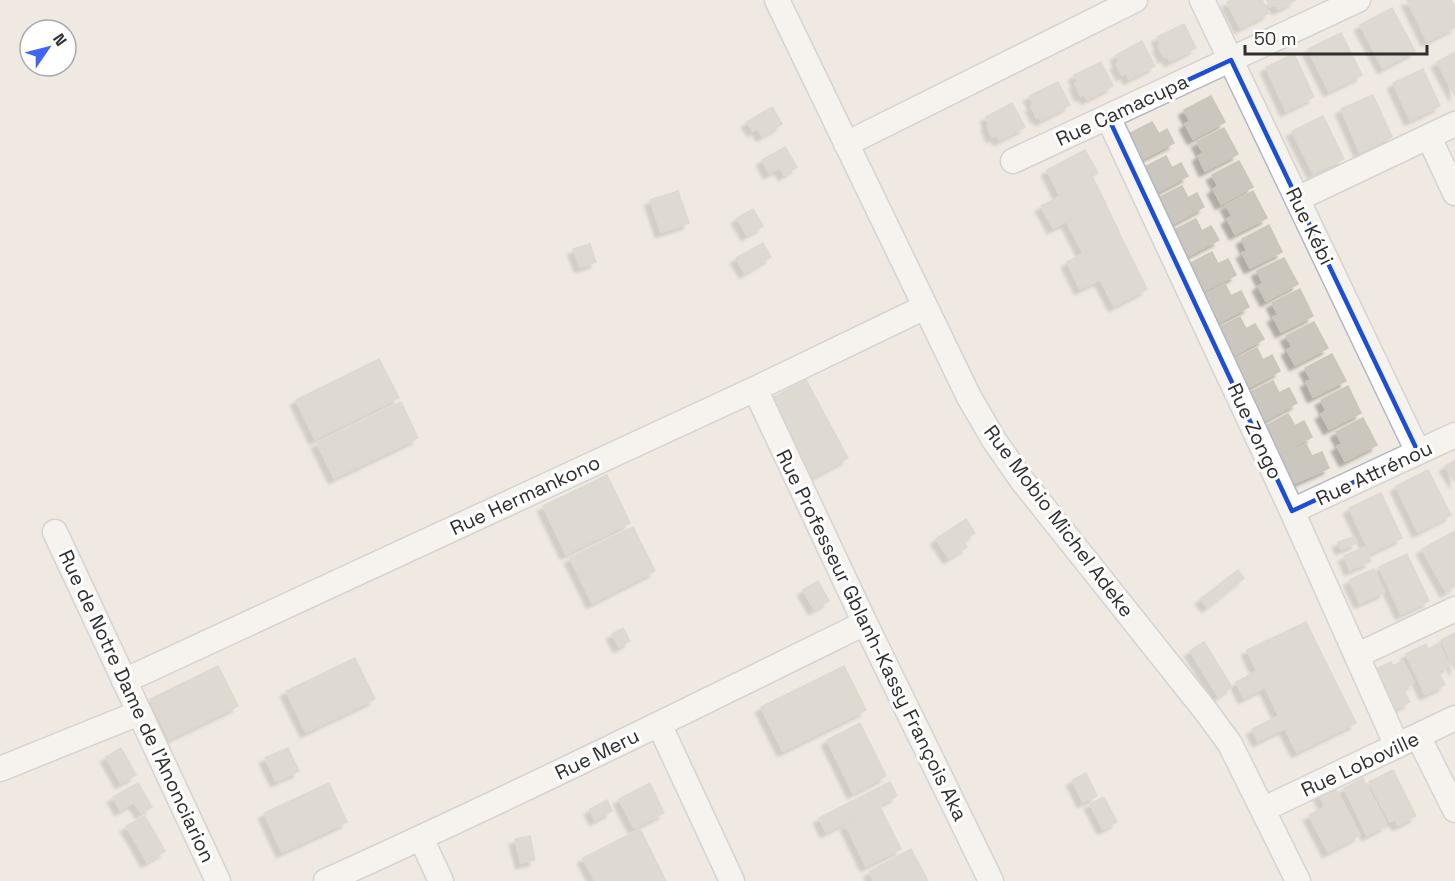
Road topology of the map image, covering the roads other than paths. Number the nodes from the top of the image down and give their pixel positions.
1 (777, 0) edge
2 (1135, 0) edge
3 (1202, 0) edge
4 (1358, 0) edge
5 (1231, 60) junction
6 (1108, 117) junction
7 (1455, 124) edge
8 (1429, 137) junction
9 (846, 144) junction
10 (1013, 161) dead end
11 (1455, 193) edge
12 (1297, 199) junction
13 (925, 307) junction
14 (754, 389) junction
15 (1455, 435) edge
16 (1418, 452) junction
17 (1292, 511) junction
18 (55, 532) dead end
19 (1455, 609) edge
20 (865, 623) junction
21 (1358, 655) junction
22 (124, 681) junction
23 (139, 713) junction
24 (1455, 718) edge
25 (659, 724) junction
26 (1408, 741) junction
27 (0, 769) edge
28 (1264, 809) junction
29 (1455, 810) edge
30 (421, 838) junction
31 (218, 881) edge
32 (326, 881) edge
33 (441, 881) edge
34 (732, 881) edge
35 (991, 881) edge
36 (1298, 881) edge

1 - 9 street, Rue Mobio Michel Adeke
2 - 9 street
3 - 5 street, Rue Kébi
4 - 5 street, Rue Camacupa
5 - 6 street, Rue Camacupa
5 - 12 street, Rue Kébi
6 - 10 street, Rue Camacupa
6 - 17 street, Rue Zongo
7 - 8 street
8 - 11 street
8 - 12 street
9 - 13 street, Rue Mobio Michel Adeke
12 - 16 street, Rue Kébi
13 - 14 street, Rue Hermankono
13 - 28 street, Rue Mobio Michel Adeke
14 - 20 street, Rue Professeur Gblanh-Kassy François Aka
14 - 22 street, Rue Hermankono
15 - 16 street, Rue Attrénou
16 - 17 street, Rue Attrénou
17 - 21 street, Rue Zongo
18 - 22 street, Rue de Notre Dame de l'Anonciarion
19 - 21 street
20 - 25 street, Rue Meru
20 - 35 street, Rue Professeur Gblanh-Kassy François Aka
21 - 26 street, Rue Zongo
22 - 23 street, Rue de Notre Dame de l'Anonciarion
23 - 27 street
23 - 31 street, Rue de Notre Dame de l'Anonciarion
24 - 26 street, Rue Loboville
25 - 30 street, Rue Meru
25 - 34 street
26 - 28 street, Rue Loboville
26 - 29 street, Rue Zongo
28 - 36 street, Rue Mobio Michel Adeke
30 - 32 street, Rue Meru
30 - 33 street

